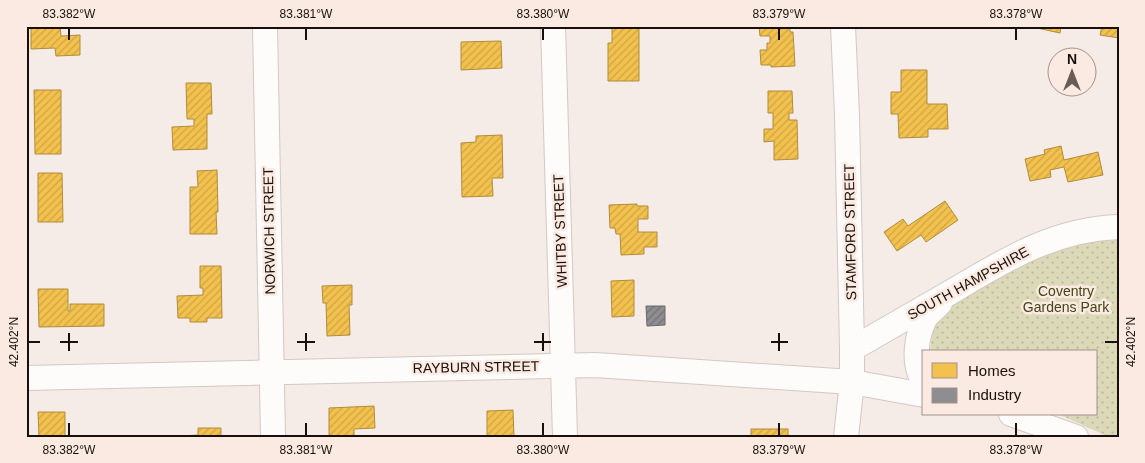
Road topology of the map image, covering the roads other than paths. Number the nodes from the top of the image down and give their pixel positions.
1 (265, 26) edge
2 (554, 26) edge
3 (843, 26) edge
4 (1119, 227) edge
5 (952, 291) junction
6 (852, 349) junction
7 (564, 365) junction
8 (272, 372) junction
9 (922, 377) edge
10 (26, 378) edge
11 (852, 382) junction
12 (922, 395) edge
13 (1017, 416) edge
14 (273, 437) edge
15 (565, 437) edge
16 (846, 437) edge
17 (1076, 437) edge

1 - 8 street, NORWICH STREET
2 - 7 street, WHITBY STREET
3 - 6 street, STAMFORD STREET
4 - 5 street, SOUTH HAMPSHIRE
5 - 6 street, SOUTH HAMPSHIRE
5 - 9 street
6 - 11 street, STAMFORD STREET
7 - 8 street, RAYBURN STREET
7 - 11 street, RAYBURN STREET
7 - 15 street, WHITBY STREET
8 - 10 street, RAYBURN STREET
8 - 14 street, NORWICH STREET
11 - 12 street, RAYBURN STREET
11 - 16 street, STAMFORD STREET
13 - 17 street

